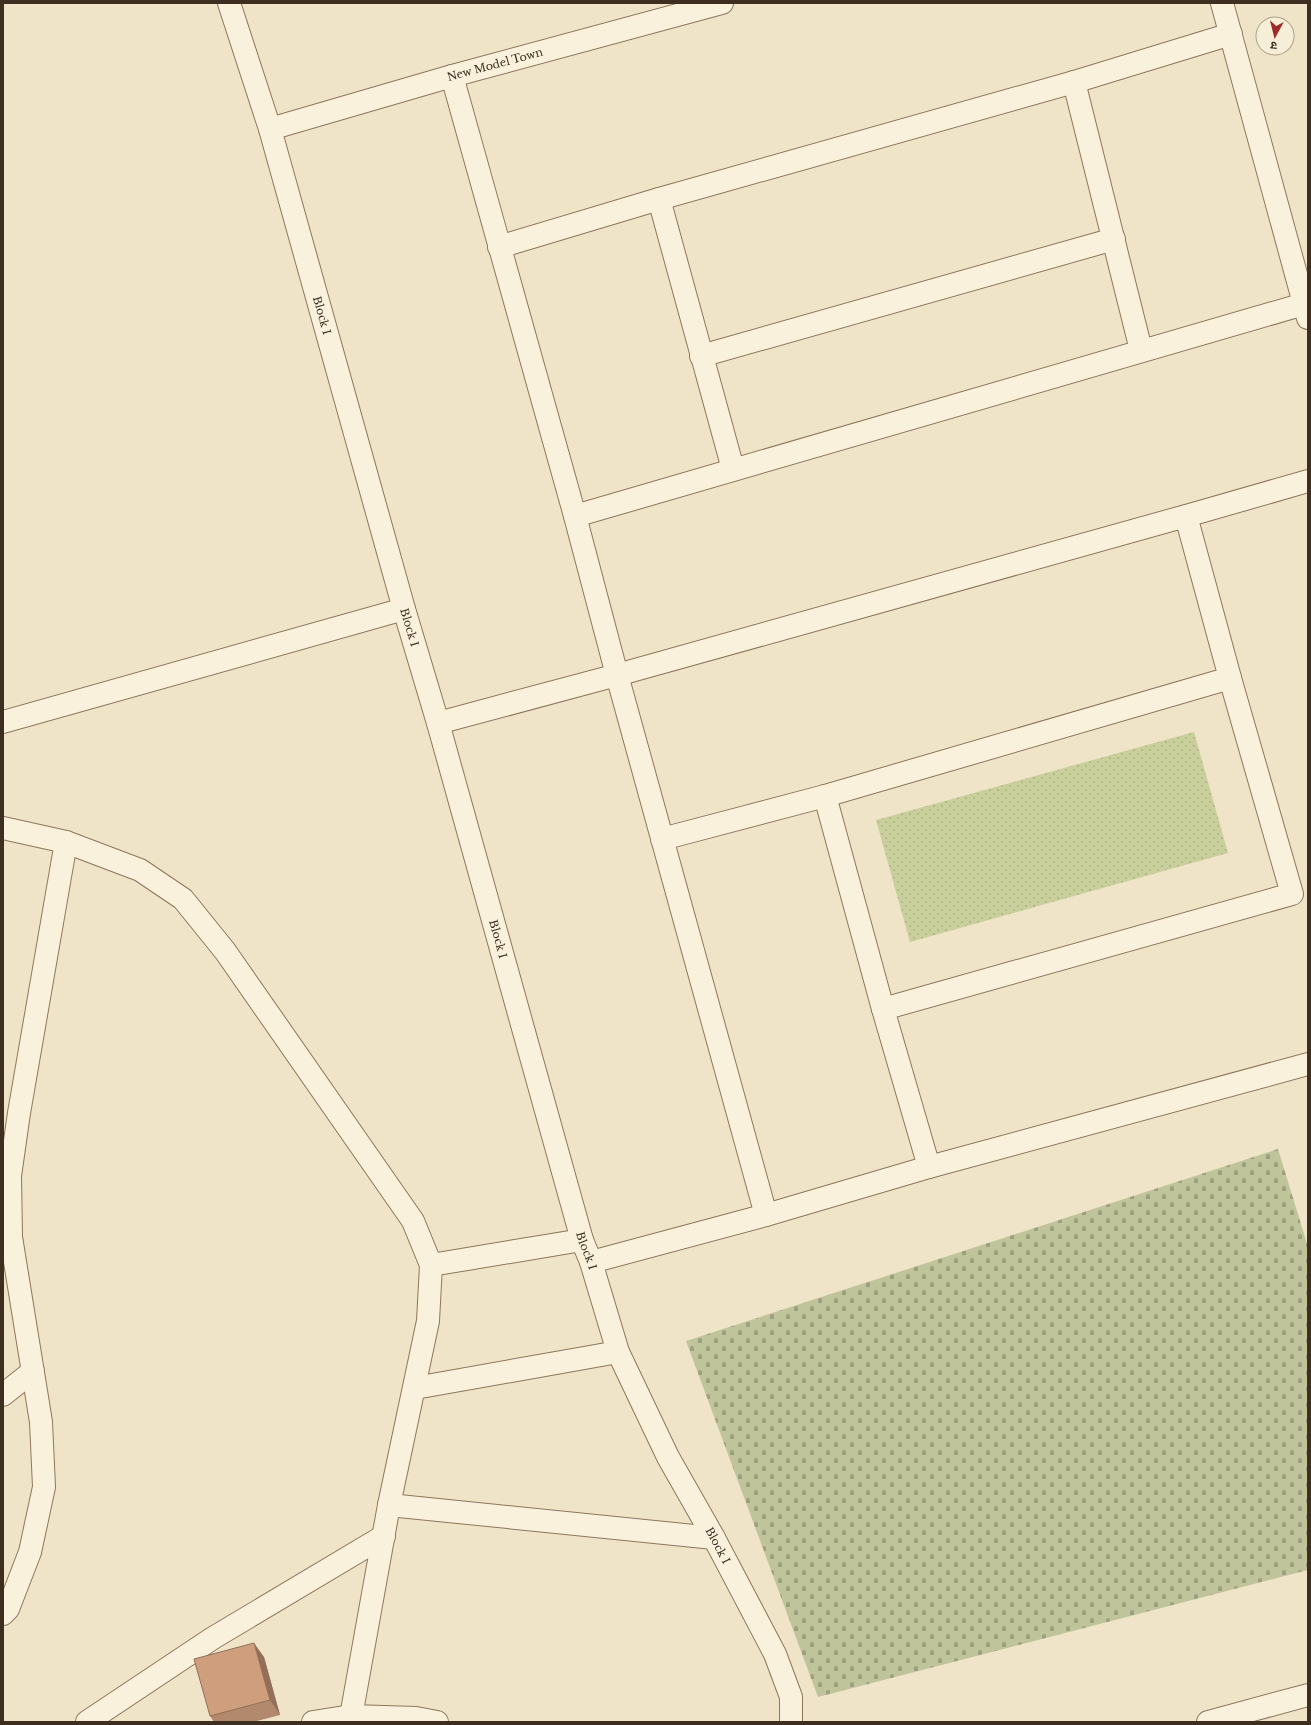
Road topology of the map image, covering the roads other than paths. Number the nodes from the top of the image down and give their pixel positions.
1 (230, 3) edge
2 (722, 3) edge
3 (1222, 3) edge
4 (1231, 34) junction
5 (452, 76) junction
6 (1074, 82) junction
7 (270, 128) junction
8 (659, 199) junction
9 (1114, 239) junction
10 (499, 247) junction
11 (1306, 311) edge
12 (1141, 350) junction
13 (701, 356) junction
14 (733, 469) junction
15 (1308, 481) edge
16 (575, 516) junction
17 (1186, 516) junction
18 (404, 608) junction
19 (617, 675) junction
20 (1230, 678) junction
21 (3, 722) edge
22 (438, 723) junction
23 (825, 796) junction
24 (3, 828) edge
25 (662, 839) junction
26 (66, 842) junction
27 (1300, 891) edge
28 (883, 1009) junction
29 (1308, 1064) edge
30 (929, 1167) junction
31 (766, 1215) junction
32 (582, 1240) junction
33 (591, 1262) junction
34 (431, 1265) junction
35 (618, 1352) junction
36 (33, 1371) junction
37 (415, 1388) junction
38 (3, 1395) edge
39 (390, 1505) junction
40 (384, 1536) junction
41 (714, 1538) junction
42 (3, 1614) edge
43 (1308, 1695) edge
44 (351, 1719) edge
45 (87, 1722) edge
46 (313, 1722) edge
47 (437, 1722) edge
48 (791, 1722) edge
49 (1208, 1722) edge

1 - 7 street, Block I
2 - 5 street, New Model Town
3 - 4 street
4 - 6 street
4 - 11 street
5 - 7 street, New Model Town
5 - 10 street
6 - 8 street
6 - 9 street
7 - 18 street, Block I
8 - 10 street
8 - 13 street
9 - 12 street
9 - 13 street
10 - 16 street
11 - 12 street
12 - 14 street
13 - 14 street
14 - 16 street
15 - 17 street
16 - 19 street
17 - 19 street
17 - 20 street
18 - 21 street
18 - 22 street, Block I
19 - 22 street
19 - 25 street
20 - 23 street
20 - 27 street
22 - 32 street, Block I
23 - 25 street
23 - 28 street
24 - 26 street
25 - 31 street
26 - 34 street
26 - 36 street
27 - 28 street
28 - 30 street
29 - 30 street
30 - 31 street
31 - 33 street
32 - 33 street, Block I
32 - 34 street
33 - 35 street, Block I
34 - 37 street
35 - 37 street
35 - 41 street, Block I
36 - 38 street
36 - 42 street
37 - 39 street
39 - 40 street
39 - 41 street
40 - 44 street
40 - 45 street
41 - 48 street, Block I
43 - 49 street
44 - 46 street
44 - 47 street

